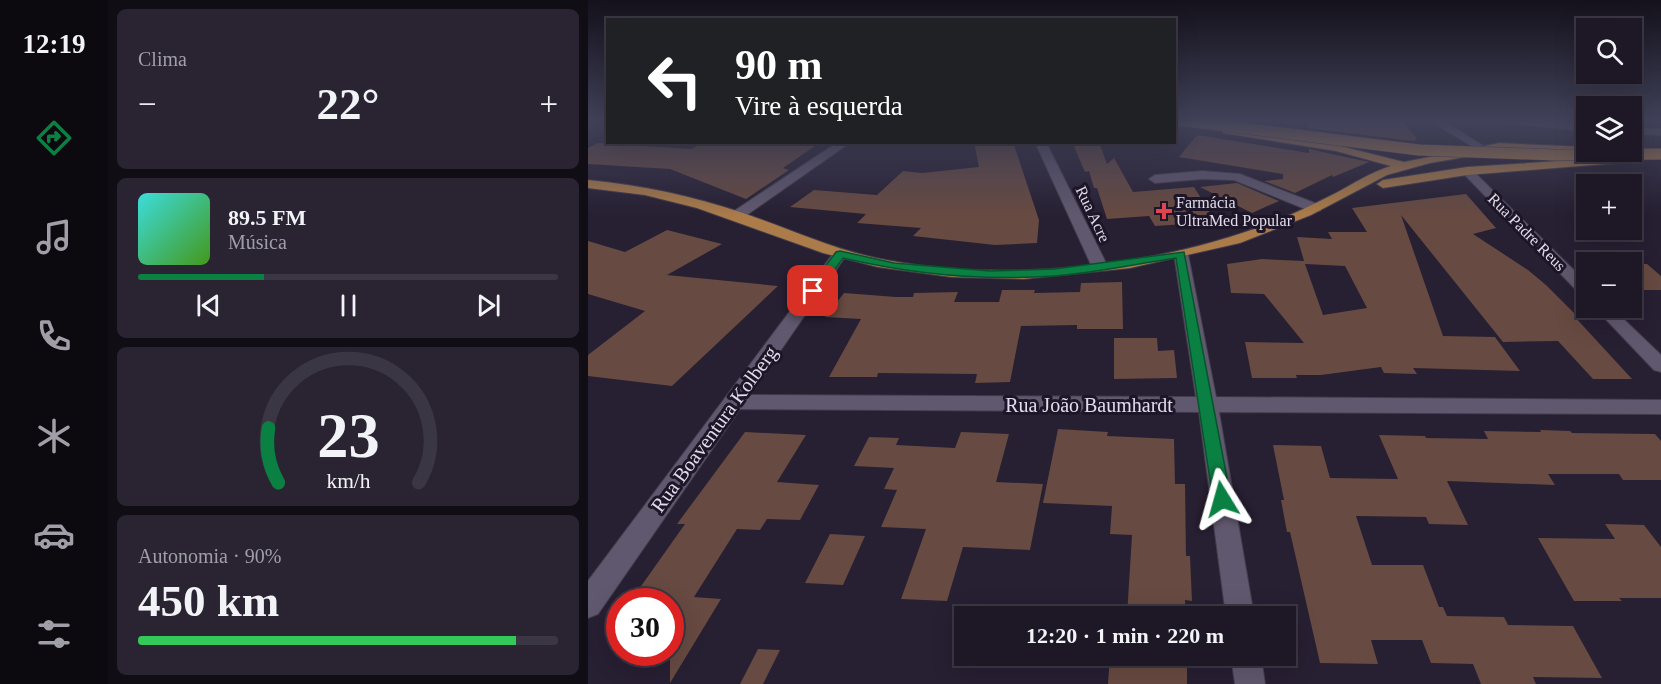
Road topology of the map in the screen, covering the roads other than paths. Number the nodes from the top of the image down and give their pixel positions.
1 (831, 152) edge
2 (1045, 152) edge
3 (1353, 152) edge
4 (1380, 152) edge
5 (1471, 152) edge
6 (1480, 152) edge
7 (1546, 152) edge
8 (1642, 152) edge
9 (1661, 154) edge
10 (1384, 159) junction
11 (1550, 164) junction
12 (1407, 166) junction
13 (1467, 171) junction
14 (1384, 172) junction
15 (1449, 173) junction
16 (1155, 179) dead end
17 (588, 184) edge
18 (1346, 192) junction
19 (1315, 208) junction
20 (736, 216) junction
21 (840, 254) junction
22 (1180, 254) junction
23 (1100, 267) junction
24 (1576, 281) edge
25 (1613, 318) edge
26 (1661, 366) edge
27 (732, 402) junction
28 (1208, 406) junction
29 (1661, 407) edge
30 (588, 604) edge
31 (1238, 606) edge
32 (1247, 666) edge
33 (1250, 684) edge

1 - 20 street
2 - 23 street, Rua Acre
3 - 10 main road
4 - 10 main road
5 - 9 main road, bridge
6 - 12 main road
7 - 11 main road
8 - 9 main road
9 - 11 main road
10 - 12 main road
10 - 14 main road
11 - 13 main road
12 - 14 main road
12 - 15 main road
13 - 15 main road
13 - 24 street, Rua Padre Reus
14 - 18 main road
15 - 18 main road
16 - 19 street
17 - 20 main road
18 - 19 main road
19 - 22 main road
20 - 21 main road
21 - 23 main road
21 - 27 street, Rua Boaventura Kolberg
22 - 23 main road
22 - 28 street
25 - 26 street
27 - 28 street, Rua João Baumhardt
27 - 30 street, Rua Boaventura Kolberg
28 - 29 street, Rua João Baumhardt
28 - 31 street
32 - 33 street

